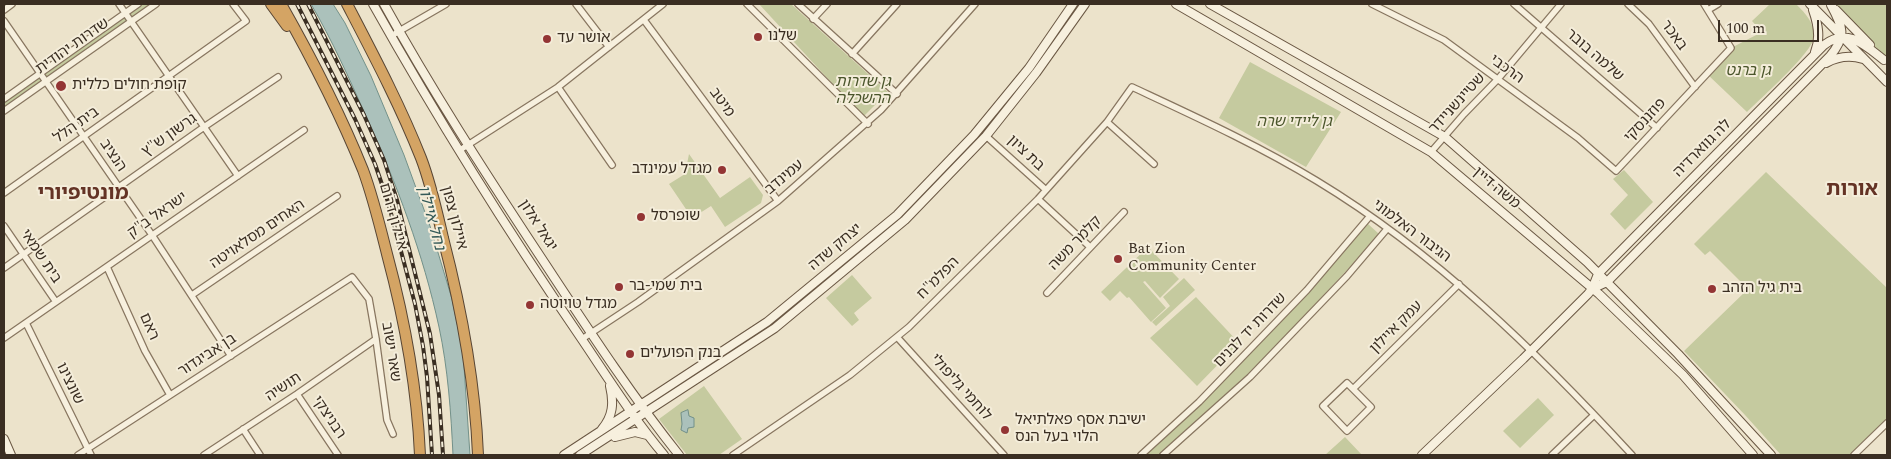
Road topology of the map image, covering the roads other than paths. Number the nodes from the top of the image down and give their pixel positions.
1 (12, 4) edge
2 (119, 4) edge
3 (138, 4) edge
4 (156, 4) edge
5 (233, 4) edge
6 (271, 4) edge
7 (281, 4) edge
8 (347, 4) edge
9 (373, 4) edge
10 (384, 4) edge
11 (446, 4) edge
12 (576, 4) edge
13 (663, 4) edge
14 (747, 4) edge
15 (798, 4) edge
16 (827, 4) edge
17 (897, 4) edge
18 (975, 4) edge
19 (1073, 4) edge
20 (1085, 4) edge
21 (1176, 4) edge
22 (1210, 4) edge
23 (1372, 4) edge
24 (1514, 4) edge
25 (1561, 4) edge
26 (1628, 4) edge
27 (1718, 4) edge
28 (1810, 4) edge
29 (1830, 4) edge
30 (1706, 7) edge
31 (4, 10) edge
32 (125, 13) junction
33 (813, 19) junction
34 (644, 20) junction
35 (4, 21) edge
36 (131, 22) junction
37 (1541, 26) junction
38 (399, 30) junction
39 (1842, 37) junction
40 (394, 41) junction
41 (610, 47) junction
42 (307, 53) junction
43 (852, 54) junction
44 (1813, 56) junction
45 (1864, 60) junction
46 (1886, 61) edge
47 (1821, 66) junction
48 (41, 74) junction
49 (169, 76) junction
50 (278, 77) dead end
51 (1498, 79) junction
52 (46, 81) junction
53 (1887, 82) edge
54 (558, 87) junction
55 (1132, 87) joint
56 (1695, 87) junction
57 (898, 94) junction
58 (4, 100) edge
59 (4, 111) edge
60 (1107, 122) junction
61 (868, 124) junction
62 (204, 127) junction
63 (1656, 128) junction
64 (304, 130) dead end
65 (84, 136) junction
66 (986, 136) junction
67 (1445, 137) junction
68 (468, 144) junction
69 (460, 150) junction
70 (1431, 152) junction
71 (1154, 164) dead end
72 (612, 165) dead end
73 (1616, 171) joint
74 (238, 176) junction
75 (118, 187) junction
76 (1046, 190) junction
77 (4, 194) edge
78 (338, 196) dead end
79 (1038, 199) junction
80 (778, 201) junction
81 (1124, 212) dead end
82 (1370, 216) junction
83 (4, 226) edge
84 (1387, 229) junction
85 (152, 236) junction
86 (1090, 247) junction
87 (24, 255) junction
88 (107, 267) junction
89 (4, 268) edge
90 (1598, 274) junction
91 (352, 277) joint
92 (1607, 282) junction
93 (1459, 284) junction
94 (1592, 289) junction
95 (1047, 293) dead end
96 (192, 294) junction
97 (56, 302) junction
98 (26, 323) junction
99 (591, 333) junction
100 (897, 337) junction
101 (4, 338) edge
102 (376, 339) junction
103 (582, 339) junction
104 (1531, 352) junction
105 (232, 356) junction
106 (610, 382) junction
107 (1353, 389) junction
108 (297, 394) junction
109 (170, 395) junction
110 (644, 410) junction
111 (631, 413) junction
112 (1594, 414) junction
113 (636, 420) junction
114 (1887, 423) edge
115 (243, 429) junction
116 (393, 434) dead end
117 (598, 434) junction
118 (648, 436) junction
119 (4, 439) edge
120 (87, 449) junction
121 (591, 449) junction
122 (11, 455) edge
123 (78, 455) edge
124 (91, 455) edge
125 (204, 455) edge
126 (260, 455) edge
127 (338, 455) edge
128 (420, 455) edge
129 (478, 455) edge
130 (564, 455) edge
131 (580, 455) edge
132 (664, 455) edge
133 (679, 455) edge
134 (733, 455) edge
135 (1004, 455) edge
136 (1141, 455) edge
137 (1163, 455) edge
138 (1422, 455) edge
139 (1552, 455) edge
140 (1632, 455) edge
141 (1753, 455) edge
142 (1771, 455) edge
143 (1854, 455) edge

1 - 31 street
2 - 32 street
3 - 32 street, שדרות יהודית
4 - 36 street, שדרות יהודית
5 - 49 street, בית הלל
6 - 42 highway
7 - 42 highway, איילון דרום
8 - 129 highway, איילון צפון
9 - 40 street, יגאל אלון
10 - 38 street, יגאל אלון
11 - 38 street
12 - 41 street
13 - 34 street
14 - 61 street
15 - 33 street
16 - 33 street
17 - 43 street
18 - 57 street, עמינדב
19 - 110 street, יצחק שדה
20 - 66 street, יצחק שדה
21 - 70 street, משה דיין
22 - 67 street, משה דיין
23 - 51 street, הרכבי
24 - 37 street, שלמה בובר
25 - 37 street, שטיינשניידר
26 - 56 street, באכר
27 - 30 street
28 - 39 street
28 - 44 street
29 - 39 street
29 - 46 street
30 - 56 street, פוזננסקי
32 - 36 street
32 - 48 street, שדרות יהודית
33 - 43 street
34 - 41 street
34 - 80 street, מיטב
35 - 48 street, הנציב
36 - 49 street
36 - 52 street, שדרות יהודית
37 - 51 street, שטיינשניידר
37 - 63 street, שלמה בובר
38 - 40 street
38 - 68 street, יגאל אלון
39 - 44 street, לה גווארדיה
39 - 45 street
39 - 46 street
39 - 47 street, לה גווארדיה
40 - 69 street, יגאל אלון
41 - 54 street
42 - 128 highway, איילון דרום
43 - 57 street
44 - 90 street, לה גווארדיה
45 - 47 street
45 - 53 street
47 - 92 street, לה גווארדיה
48 - 52 street, הנציב
48 - 58 street, שדרות יהודית
49 - 62 street
49 - 65 street, בית הלל
50 - 62 street, גרשון ש"ץ
51 - 67 street, שטיינשניידר
51 - 73 street, הרכבי
52 - 59 street, שדרות יהודית
52 - 65 street, הנציב
54 - 68 street
54 - 72 street
55 - 60 street, הפלמ"ח
55 - 82 street, הגיבור האלמוני
56 - 63 street, פוזננסקי
57 - 61 street, עמינדב
60 - 71 street
60 - 76 street, הפלמ"ח
61 - 80 street, עמינדב
62 - 74 street
62 - 75 street, גרשון ש"ץ
63 - 73 street, פוזננסקי
64 - 74 street, ישראל ב"ק
65 - 75 street, הנציב
65 - 77 street, בית הלל
66 - 76 street, בת ציון
66 - 110 street, יצחק שדה
67 - 70 street, שטיינשניידר
67 - 90 street, משה דיין
68 - 69 street
68 - 99 street, יגאל אלון
69 - 103 street, יגאל אלון
70 - 94 street, משה דיין
74 - 85 street, ישראל ב"ק
75 - 85 street, הנציב
75 - 87 street, גרשון ש"ץ
76 - 79 street, הפלמ"ח
78 - 96 street, האחים מסלאויטה
79 - 86 street
79 - 100 street, הפלמ"ח
80 - 99 street, עמינדב
81 - 86 street, קלמר משה
82 - 84 street, הגיבור האלמוני
82 - 136 street, שדרות יד לבנים
83 - 87 street, בית שמאי
84 - 93 street, הגיבור האלמוני
84 - 137 street, שדרות יד לבנים
85 - 88 street, ישראל ב"ק
85 - 96 street, הנציב
86 - 95 street, קלמר משה
87 - 89 street, גרשון ש"ץ
87 - 97 street, בית שמאי
88 - 97 street, ישראל ב"ק
88 - 109 street, ראם
90 - 92 street, משה דיין
90 - 94 street, לה גווארדיה
91 - 102 street, שאר ישוב
91 - 105 street, בן אביגדור
92 - 94 street, לה גווארדיה
92 - 142 street, משה דיין
93 - 104 street, הגיבור האלמוני
93 - 107 street, עמק איילון
94 - 104 street, לה גווארדיה
94 - 141 street, משה דיין
96 - 105 street, הנציב
97 - 98 street, ישראל ב"ק
98 - 101 street, ישראל ב"ק
98 - 120 street, שונצינו
99 - 103 street, עמינדב
99 - 110 street, יגאל אלון
100 - 134 street, הפלמ"ח
100 - 135 street, לוחמי גליפולי
102 - 108 street, תושיה
102 - 116 street, שאר ישוב
103 - 106 street, יגאל אלון
104 - 112 street, הגיבור האלמוני
104 - 138 street, לה גווארדיה
105 - 109 street, בן אביגדור
106 - 111 street, יגאל אלון
106 - 117 street
107 - 107 street
108 - 115 street, תושיה
108 - 127 street, רבניצקי
109 - 120 street, בן אביגדור
110 - 111 street, יצחק שדה
110 - 113 street, יצחק שדה
110 - 133 street, יגאל אלון
111 - 113 street, יגאל אלון
111 - 117 street, יצחק שדה
112 - 139 street
112 - 140 street, הגיבור האלמוני
113 - 118 street, יגאל אלון
113 - 121 street, יצחק שדה
114 - 143 street
115 - 125 street, תושיה
115 - 126 street
117 - 130 street, יצחק שדה
118 - 121 street
118 - 132 street, יגאל אלון
119 - 122 street
120 - 123 street, בן אביגדור
120 - 124 street, שונצינו
121 - 131 street, יצחק שדה

